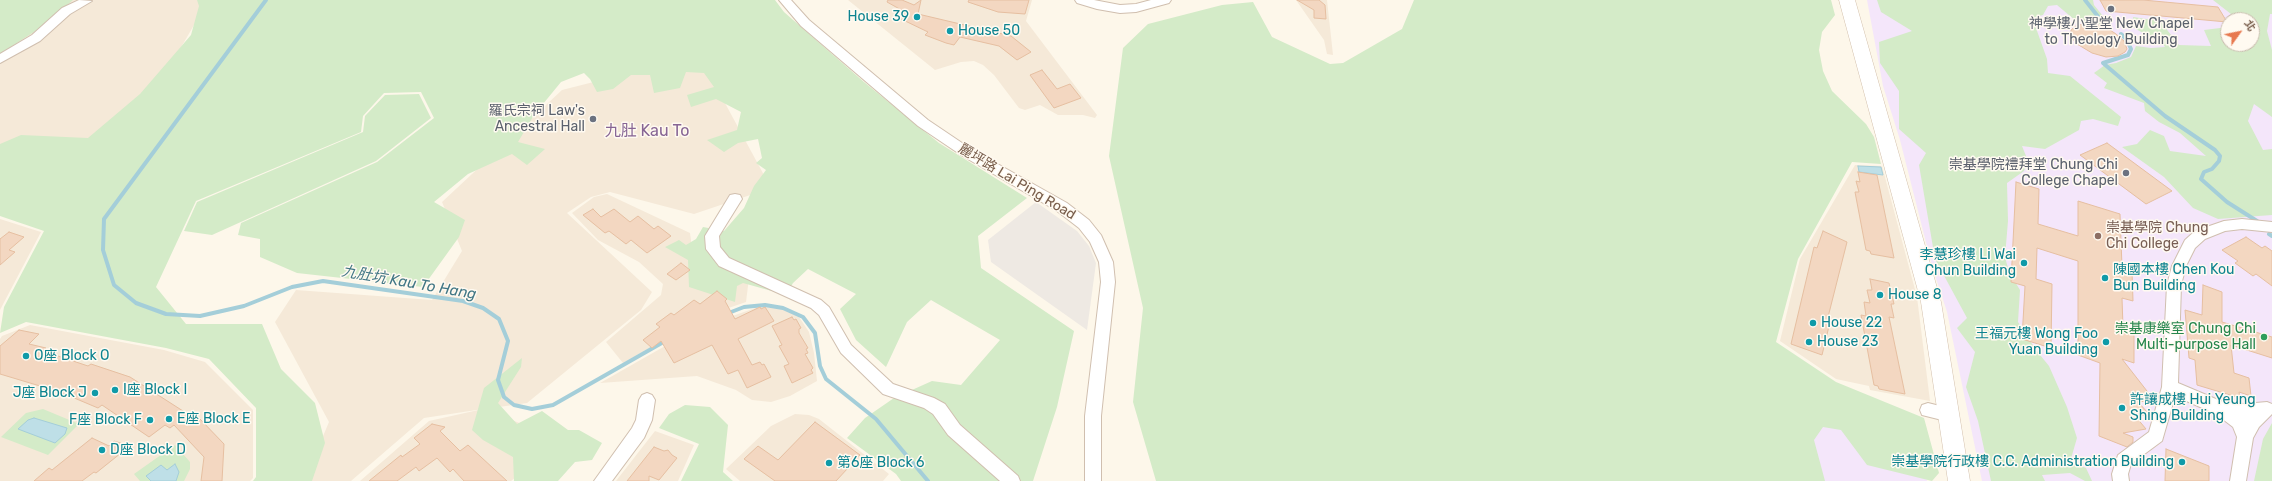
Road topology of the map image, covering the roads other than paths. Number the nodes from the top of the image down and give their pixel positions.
1 (785, 0) edge
2 (1081, 0) edge
3 (1165, 0) edge
4 (1847, 0) edge
5 (86, 1) edge
6 (0, 59) edge
7 (735, 198) dead end
8 (2272, 227) edge
9 (2170, 387) junction
10 (647, 400) dead end
11 (2268, 408) edge
12 (2222, 409) junction
13 (1928, 410) dead end
14 (1950, 415) junction
15 (2245, 437) junction
16 (602, 481) edge
17 (1012, 481) edge
18 (1093, 481) edge
19 (1959, 481) edge
20 (2121, 481) edge
21 (2238, 481) edge

1 - 18 street, 麗坪路 Lai Ping Road
2 - 3 street
4 - 14 main road
5 - 6 street
7 - 17 street
8 - 9 street
9 - 12 street
9 - 20 street
10 - 16 street
11 - 12 street
11 - 15 street
12 - 15 street
13 - 14 street
14 - 19 main road
15 - 21 street

